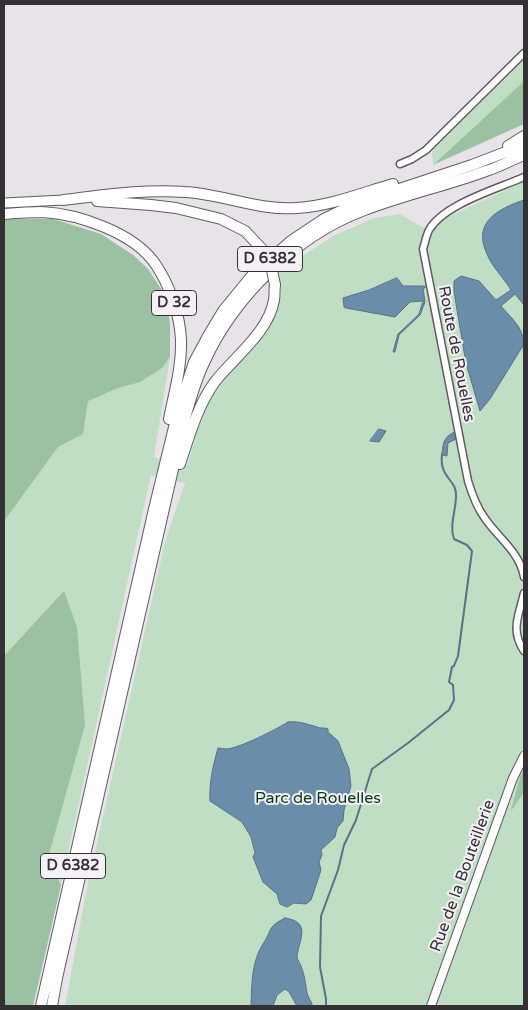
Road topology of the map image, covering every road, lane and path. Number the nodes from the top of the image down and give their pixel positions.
1 (524, 53) edge
2 (524, 136) edge
3 (524, 144) edge
4 (524, 155) edge
5 (400, 164) dead end
6 (475, 164) junction
7 (524, 177) edge
8 (64, 200) junction
9 (4, 203) edge
10 (4, 214) edge
11 (158, 512) junction
12 (524, 577) edge
13 (524, 592) edge
14 (524, 651) edge
15 (524, 756) edge
16 (42, 1006) edge
17 (52, 1006) edge
18 (431, 1006) edge

1 - 5 street
2 - 6 highway
3 - 6 highway, D 6382
4 - 11 highway, D 6382
6 - 8 highway
6 - 11 highway, D 6382
7 - 12 street, Route de Rouelles
8 - 9 main road
8 - 11 highway, bridge
10 - 11 highway, D 32
11 - 16 highway, D 6382
11 - 17 highway, D 6382
13 - 14 street
15 - 18 street, Rue de la Bouteillerie

